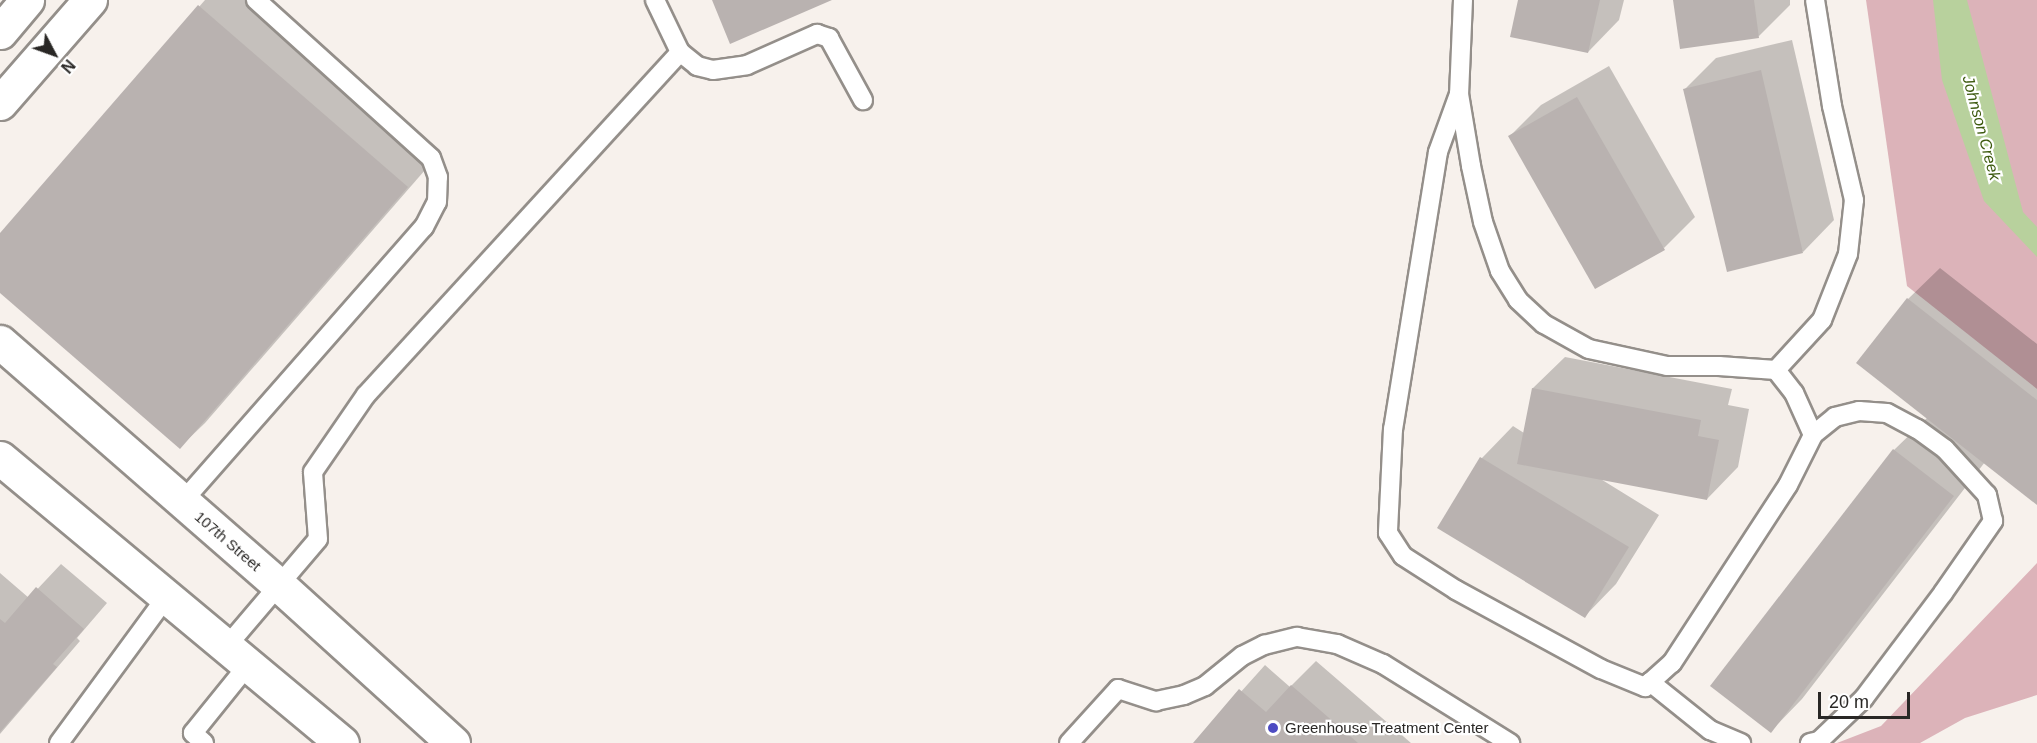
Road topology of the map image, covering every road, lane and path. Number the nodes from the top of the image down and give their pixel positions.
1 (27, 0) edge
2 (90, 0) edge
3 (256, 0) edge
4 (655, 0) edge
5 (1463, 0) edge
6 (1815, 0) edge
7 (0, 32) edge
8 (680, 52) junction
9 (1458, 94) junction
10 (863, 99) dead end
11 (0, 104) edge
12 (0, 342) edge
13 (1776, 370) junction
14 (1813, 435) junction
15 (0, 458) edge
16 (183, 501) junction
17 (279, 585) junction
18 (166, 597) junction
19 (237, 656) junction
20 (1650, 682) junction
21 (59, 743) edge
22 (204, 743) edge
23 (342, 743) edge
24 (453, 743) edge
25 (1069, 743) edge
26 (1510, 743) edge
27 (1741, 743) edge
28 (1810, 743) edge

1 - 7 street
2 - 11 street
3 - 16 lane
4 - 8 lane
5 - 9 lane
6 - 13 lane
8 - 10 lane
8 - 17 lane
9 - 13 lane
9 - 20 lane
12 - 16 street, 107th Street
13 - 14 lane
14 - 20 lane
14 - 28 lane
15 - 18 street
16 - 17 street, 107th Street
17 - 19 lane
17 - 24 street, 107th Street
18 - 19 street
18 - 21 lane
19 - 22 lane
19 - 23 street
20 - 27 lane
25 - 26 lane

